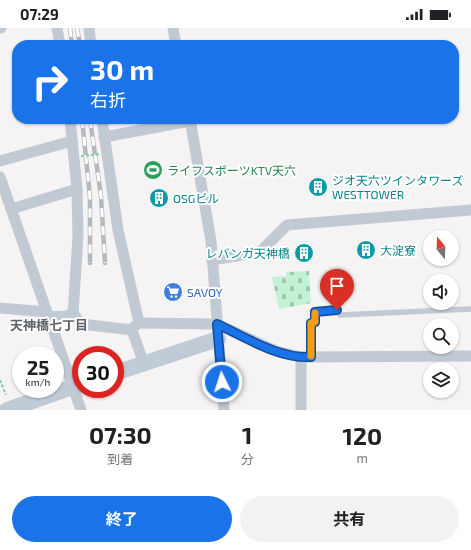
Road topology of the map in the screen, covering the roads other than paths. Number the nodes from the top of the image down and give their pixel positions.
1 (57, 28) edge
2 (89, 28) edge
3 (173, 28) edge
4 (59, 40) edge
5 (90, 40) edge
6 (175, 40) edge
7 (70, 124) edge
8 (103, 124) edge
9 (170, 124) edge
10 (191, 124) edge
11 (104, 137) junction
12 (72, 141) junction
13 (0, 161) edge
14 (0, 178) edge
15 (77, 189) junction
16 (11, 209) junction
17 (471, 210) edge
18 (212, 260) junction
19 (0, 308) edge
20 (471, 309) edge
21 (74, 313) junction
22 (48, 314) junction
23 (136, 326) junction
24 (218, 331) junction
25 (471, 356) edge
26 (306, 357) junction
27 (144, 364) junction
28 (124, 370) edge
29 (72, 374) edge
30 (72, 388) edge
31 (79, 398) edge
32 (7, 410) edge
33 (81, 410) edge
34 (224, 410) edge
35 (301, 410) edge

1 - 4 street
2 - 5 street
3 - 6 street
7 - 12 street
8 - 11 street
9 - 11 street
10 - 18 street
11 - 23 street
12 - 13 street
12 - 15 street
14 - 16 street
15 - 16 street
15 - 21 street
16 - 22 street
17 - 18 street
18 - 24 street
19 - 22 street
20 - 26 lane
21 - 22 street
21 - 23 street
22 - 29 street
23 - 24 street
23 - 27 street
24 - 26 street
24 - 27 street
24 - 34 street
25 - 26 street
26 - 35 street
27 - 28 street
30 - 32 street
31 - 33 street

